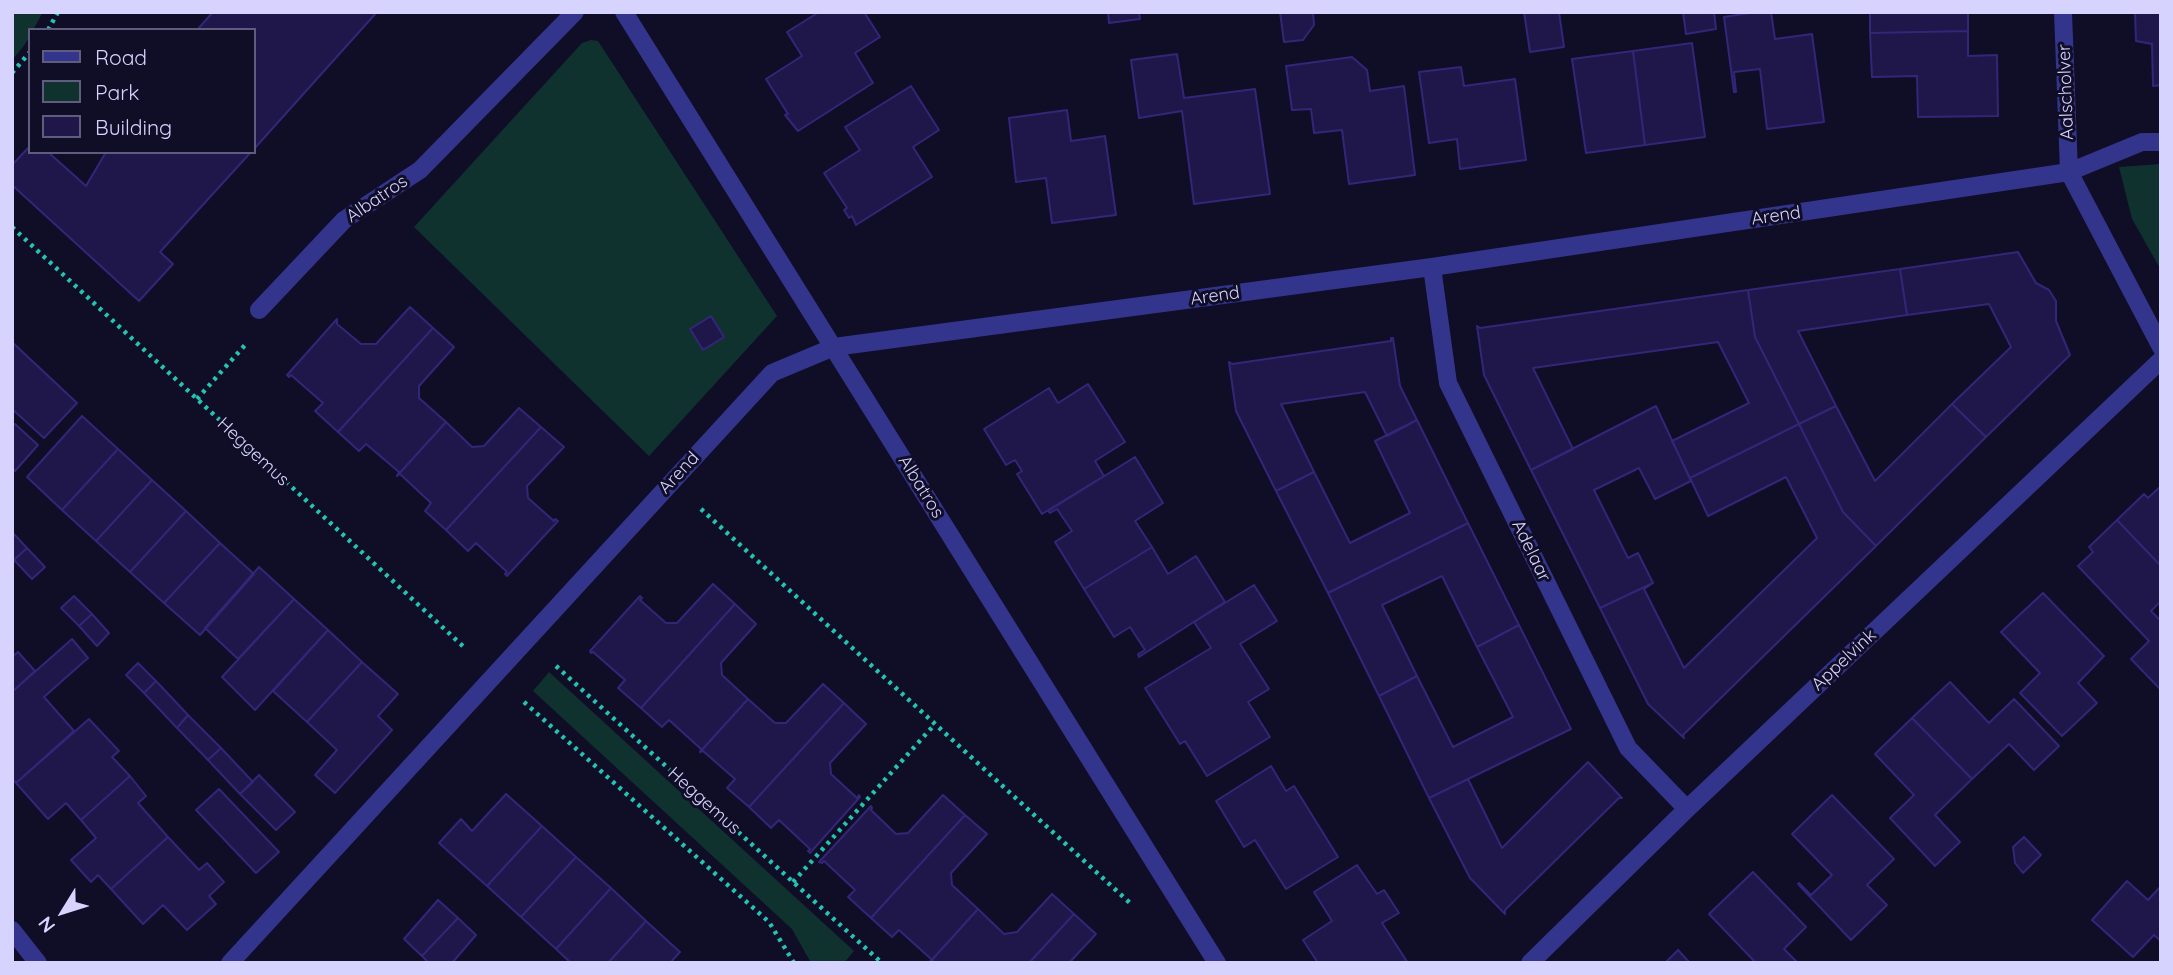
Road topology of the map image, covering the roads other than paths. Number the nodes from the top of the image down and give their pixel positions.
1 (575, 12) edge
2 (624, 12) edge
3 (2063, 12) edge
4 (2161, 142) edge
5 (2069, 172) junction
6 (1432, 267) junction
7 (259, 310) road end
8 (834, 346) junction
9 (2161, 347) edge
10 (2161, 360) edge
11 (1687, 809) junction
12 (12, 930) edge
13 (38, 963) edge
14 (230, 963) edge
15 (1217, 963) edge
16 (1530, 963) edge

1 - 7 street, Albatros
2 - 8 street, Albatros
3 - 5 street, Aalscholver
4 - 5 street, Arend
5 - 6 street, Arend
5 - 9 street
6 - 8 street, Arend
6 - 11 street, Adelaar
8 - 14 street, Arend
8 - 15 street, Albatros
10 - 11 street, Appelvink
11 - 16 street, Appelvink
12 - 13 street

